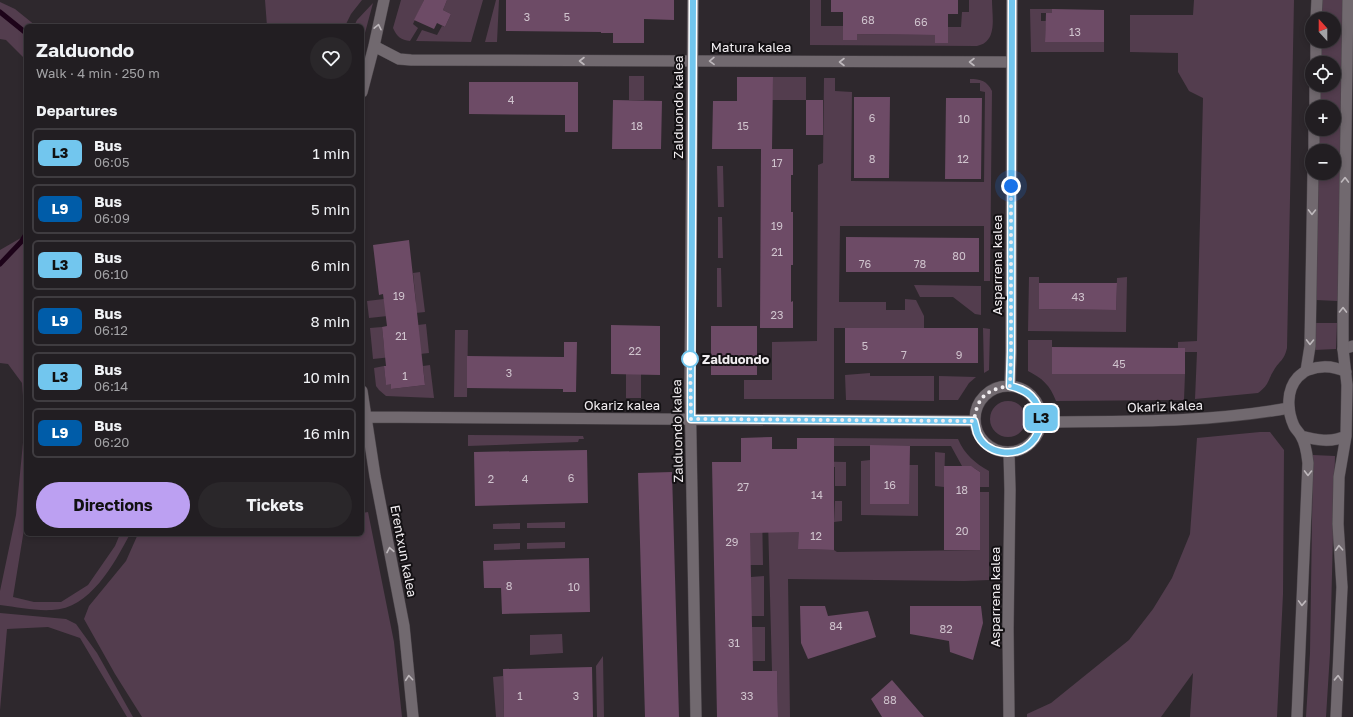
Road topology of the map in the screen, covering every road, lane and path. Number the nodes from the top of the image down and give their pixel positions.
1 (384, 0) edge
2 (692, 0) edge
3 (1012, 0) edge
4 (1317, 0) edge
5 (1348, 0) edge
6 (1316, 12) edge
7 (374, 46) junction
8 (692, 61) junction
9 (1011, 62) junction
10 (364, 84) edge
11 (1313, 180) edge
12 (1348, 347) edge
13 (1306, 371) junction
14 (1346, 372) junction
15 (1010, 386) junction
16 (1289, 408) junction
17 (364, 418) edge
18 (691, 419) junction
19 (974, 421) junction
20 (1041, 422) junction
21 (364, 423) edge
22 (1301, 436) junction
23 (1346, 436) junction
24 (1009, 453) junction
25 (413, 717) edge
26 (696, 717) edge
27 (1009, 717) edge
28 (1297, 717) edge
29 (1336, 717) edge

7 -> 1 street
2 - 8 street, Zalduondo kalea
3 - 9 street, Asparrena kalea
4 - 6 street
12 -> 5 street
8 -> 7 street, Matura kalea
7 - 10 street
9 -> 8 street, Matura kalea
8 - 18 street, Zalduondo kalea
9 - 15 street, Asparrena kalea
11 -> 13 street
12 - 14 street
13 - 14 street
13 - 16 street
14 - 23 street
15 - 19 street
15 - 20 street
16 - 20 street, Okariz kalea
16 - 22 street
17 - 18 street, Okariz kalea
18 - 19 street, Okariz kalea
18 - 26 street, Zalduondo kalea
19 - 24 street
20 - 24 street
25 -> 21 street, Erentxun kalea
22 - 23 street
22 -> 28 street
29 -> 23 street
24 - 27 street, Asparrena kalea

